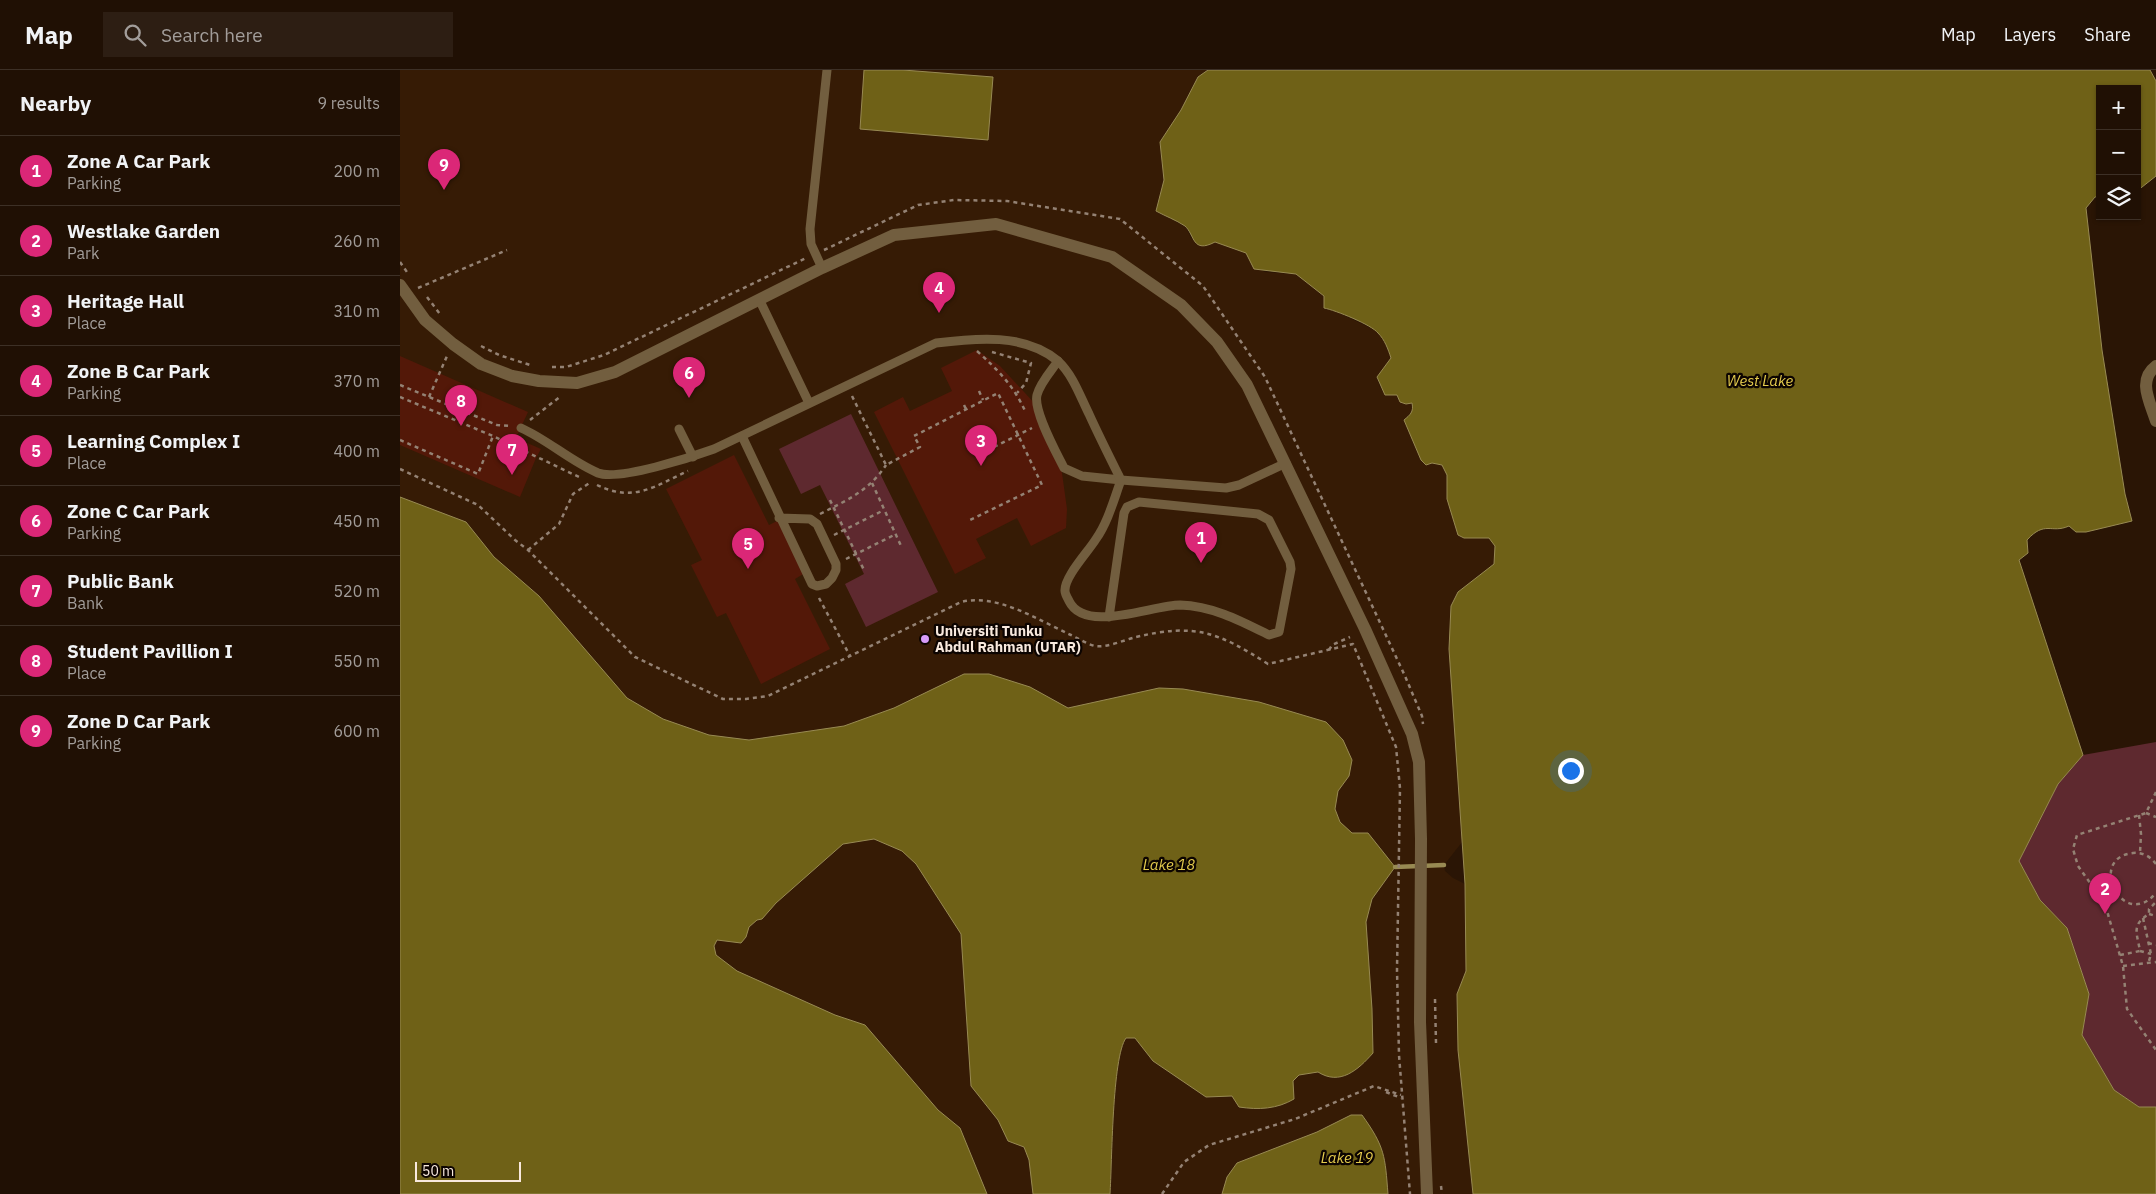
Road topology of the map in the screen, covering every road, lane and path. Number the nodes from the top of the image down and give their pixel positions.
1 (826, 70) edge
2 (507, 250) dead end
3 (815, 254) junction
4 (822, 268) junction
5 (403, 289) edge
6 (760, 301) junction
7 (474, 343) dead end
8 (984, 350) dead end
9 (989, 351) dead end
10 (1058, 361) junction
11 (536, 366) dead end
12 (551, 367) dead end
13 (2152, 369) edge
14 (439, 372) dead end
15 (400, 385) edge
16 (979, 391) dead end
17 (565, 393) dead end
18 (858, 393) dead end
19 (1017, 393) junction
20 (853, 396) dead end
21 (400, 397) edge
22 (429, 397) junction
23 (984, 400) junction
24 (809, 403) junction
25 (964, 405) dead end
26 (966, 409) junction
27 (1029, 419) dead end
28 (2156, 422) edge
29 (522, 426) joint
30 (509, 427) dead end
31 (679, 428) dead end
32 (1019, 435) junction
33 (494, 436) junction
34 (742, 436) junction
35 (400, 440) edge
36 (994, 447) dead end
37 (693, 457) junction
38 (536, 458) dead end
39 (897, 458) dead end
40 (1286, 463) junction
41 (886, 465) dead end
42 (400, 469) edge
43 (1120, 480) junction
44 (591, 482) dead end
45 (872, 483) junction
46 (830, 500) dead end
47 (833, 507) junction
48 (884, 510) junction
49 (779, 518) junction
50 (810, 519) junction
51 (970, 520) dead end
52 (844, 530) junction
53 (896, 534) junction
54 (902, 548) dead end
55 (528, 550) junction
56 (856, 554) junction
57 (864, 570) dead end
58 (812, 584) junction
59 (1109, 617) junction
60 (1350, 637) dead end
61 (1330, 650) junction
62 (850, 656) junction
63 (1424, 732) dead end
64 (2156, 792) edge
65 (2146, 813) junction
66 (2139, 815) junction
67 (2156, 817) edge
68 (2140, 853) junction
69 (2156, 864) edge
70 (2156, 894) edge
71 (2156, 902) edge
72 (2149, 914) junction
73 (2156, 916) edge
74 (2143, 918) junction
75 (2148, 943) junction
76 (2156, 945) edge
77 (2140, 952) junction
78 (2151, 954) junction
79 (2120, 955) junction
80 (2149, 962) junction
81 (2156, 962) edge
82 (2123, 966) junction
83 (1435, 993) dead end
84 (2156, 1050) edge
85 (1436, 1052) dead end
86 (1401, 1097) junction
87 (1441, 1184) dead end
88 (1162, 1194) edge
89 (1410, 1194) edge
90 (1427, 1194) edge
91 (1442, 1194) edge

1 - 3 lane
2 - 5 path
3 - 4 lane
3 - 12 path
3 - 63 path
4 - 6 street
4 - 40 street
5 - 6 street
6 - 24 lane
7 - 11 path
8 - 19 path
9 - 19 path
10 - 24 lane
10 - 43 lane
10 - 43 lane
13 - 28 street
14 - 22 path
15 - 22 path
16 - 23 path
17 - 29 path
18 - 20 path
19 - 27 path
21 - 33 path
22 - 30 path
23 - 26 path
23 - 32 path
24 - 34 lane
25 - 26 path
26 - 39 path
29 - 37 lane
31 - 37 lane
32 - 36 path
32 - 51 path
33 - 35 path
33 - 38 path
34 - 37 lane
34 - 49 lane
40 - 43 lane
40 - 90 street
41 - 45 path
42 - 55 path
43 - 59 lane
44 - 55 path
45 - 47 path
45 - 48 path
46 - 47 path
47 - 50 path
47 - 52 path
48 - 52 path
48 - 53 path
49 - 50 lane
49 - 58 lane
50 - 58 lane
52 - 56 path
53 - 54 path
53 - 56 path
55 - 62 path
56 - 57 path
58 - 62 path
59 - 59 lane
60 - 61 path
61 - 62 path
61 - 86 path
64 - 65 path
65 - 66 path
65 - 67 path
66 - 68 path
66 - 79 path
68 - 69 path
68 - 70 path
71 - 72 path
72 - 73 path
72 - 74 path
74 - 75 path
74 - 77 path
75 - 76 path
75 - 78 path
77 - 78 path
77 - 79 path
78 - 80 path
79 - 82 path
80 - 81 path
80 - 82 path
82 - 84 path
83 - 85 path
86 - 88 path
86 - 89 path
87 - 91 path

